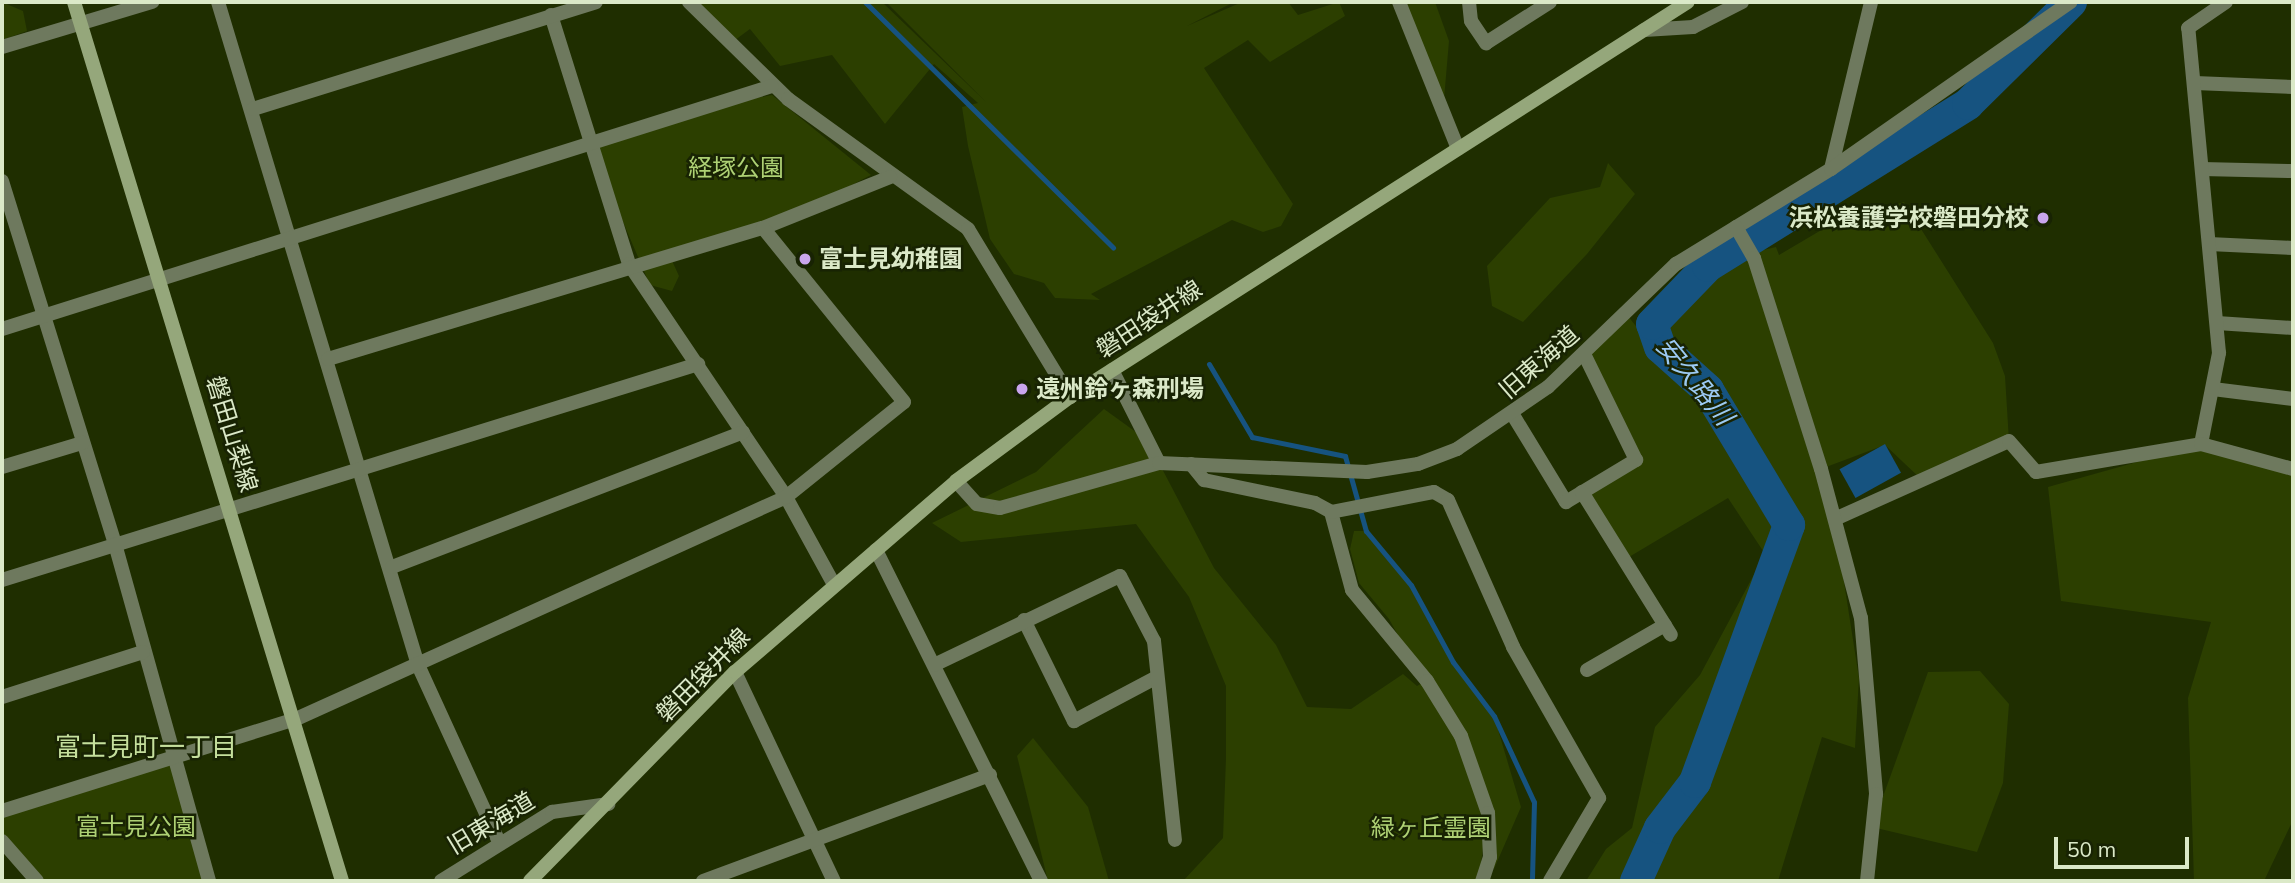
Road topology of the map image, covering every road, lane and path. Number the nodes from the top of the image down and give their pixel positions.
1 (74, 2) edge
2 (152, 2) edge
3 (218, 2) edge
4 (596, 2) edge
5 (689, 2) edge
6 (1399, 2) edge
7 (1469, 2) edge
8 (1550, 2) edge
9 (1687, 2) edge
10 (1742, 2) edge
11 (1871, 2) edge
12 (2070, 2) edge
13 (2226, 2) edge
14 (551, 15) junction
15 (81, 24) junction
16 (1644, 30) junction
17 (2, 47) edge
18 (2195, 83) junction
19 (772, 86) junction
20 (2293, 87) edge
21 (253, 109) junction
22 (591, 147) junction
23 (1458, 149) junction
24 (1831, 169) junction
25 (2202, 169) junction
26 (2293, 171) edge
27 (890, 177) junction
28 (3, 188) edge
29 (1736, 227) junction
30 (763, 228) junction
31 (293, 240) junction
32 (2209, 244) junction
33 (2293, 248) edge
34 (629, 264) junction
35 (161, 281) junction
36 (41, 316) junction
37 (2217, 323) junction
38 (2293, 328) edge
39 (2, 329) edge
40 (1584, 354) junction
41 (328, 359) junction
42 (698, 364) junction
43 (1112, 370) junction
44 (2213, 389) junction
45 (1070, 397) junction
46 (2293, 399) edge
47 (1513, 415) junction
48 (743, 432) junction
49 (82, 443) junction
50 (2201, 444) junction
51 (1159, 463) junction
52 (1191, 464) junction
53 (2, 467) edge
54 (2293, 469) edge
55 (361, 472) junction
56 (956, 481) junction
57 (1582, 492) junction
58 (786, 497) junction
59 (233, 512) junction
60 (1331, 512) junction
61 (1837, 518) junction
62 (115, 544) junction
63 (876, 550) junction
64 (392, 567) junction
65 (2, 580) edge
66 (833, 583) junction
67 (1024, 620) junction
68 (143, 652) junction
69 (418, 665) junction
70 (934, 665) junction
71 (1587, 670) dead end
72 (735, 672) junction
73 (1157, 677) junction
74 (2, 697) edge
75 (296, 719) junction
76 (172, 758) junction
77 (990, 775) junction
78 (608, 804) junction
79 (2, 811) edge
80 (498, 840) junction
81 (815, 840) junction
82 (2, 841) edge
83 (1175, 841) dead end
84 (731, 876) edge
85 (37, 881) edge
86 (209, 881) edge
87 (342, 881) edge
88 (441, 881) edge
89 (530, 881) edge
90 (703, 881) edge
91 (834, 881) edge
92 (1041, 881) edge
93 (1482, 881) edge
94 (1550, 881) edge
95 (1867, 881) edge

1 - 15 main road, 磐田山梨線
2 - 15 street
3 - 21 street
4 - 14 street
5 - 19 street
6 - 23 street
7 - 8 street
9 - 16 main road, 磐田袋井線
10 - 16 street
11 - 24 street
12 - 24 street, 旧東海道
13 - 18 street
14 - 21 street
14 - 22 street
15 - 17 street
15 - 35 main road, 磐田山梨線
16 - 23 main road, 磐田袋井線
18 - 20 street
18 - 25 street
19 - 22 street
19 - 27 street
21 - 31 street
22 - 31 street
22 - 34 street
23 - 43 main road, 磐田袋井線
24 - 29 street, 旧東海道
25 - 26 street
25 - 32 street
27 - 30 street
27 - 45 street
28 - 36 street
29 - 40 street, 旧東海道
29 - 61 street
30 - 34 street
30 - 58 street
31 - 35 street
31 - 41 street
32 - 33 street
32 - 37 street
34 - 41 street
34 - 42 street
35 - 36 street
35 - 59 main road, 磐田山梨線
36 - 39 street
36 - 49 street
37 - 38 street
37 - 44 street
40 - 47 street, 旧東海道
40 - 57 street
41 - 55 street
42 - 48 street
42 - 55 street
43 - 45 main road, 磐田袋井線
43 - 51 street
44 - 46 street
44 - 50 street
45 - 56 main road, 磐田袋井線
47 - 52 street, 旧東海道
47 - 57 street
48 - 58 street
48 - 64 street
49 - 53 street
49 - 62 street
50 - 54 street
50 - 61 street
51 - 52 street, 旧東海道
51 - 56 street, 旧東海道
52 - 60 street
55 - 59 street
55 - 64 street
56 - 63 main road, 磐田袋井線
57 - 71 street
58 - 66 street
58 - 69 street
59 - 62 street
59 - 75 main road, 磐田山梨線
60 - 93 street
60 - 94 street
61 - 95 street
62 - 65 street
62 - 68 street
63 - 66 main road, 磐田袋井線
63 - 70 street
64 - 69 street
66 - 72 main road, 磐田袋井線
67 - 70 street
67 - 73 street
67 - 73 street
68 - 74 street
68 - 76 street
69 - 75 street
69 - 80 street
70 - 77 street
72 - 78 main road, 磐田袋井線
72 - 81 street
73 - 83 street
75 - 76 street
75 - 87 main road, 磐田山梨線
76 - 79 street
76 - 86 street
77 - 81 street
77 - 92 street
78 - 80 street, 旧東海道
78 - 89 main road, 磐田袋井線
80 - 88 street, 旧東海道
81 - 84 street
81 - 91 street
82 - 85 street
84 - 90 street

